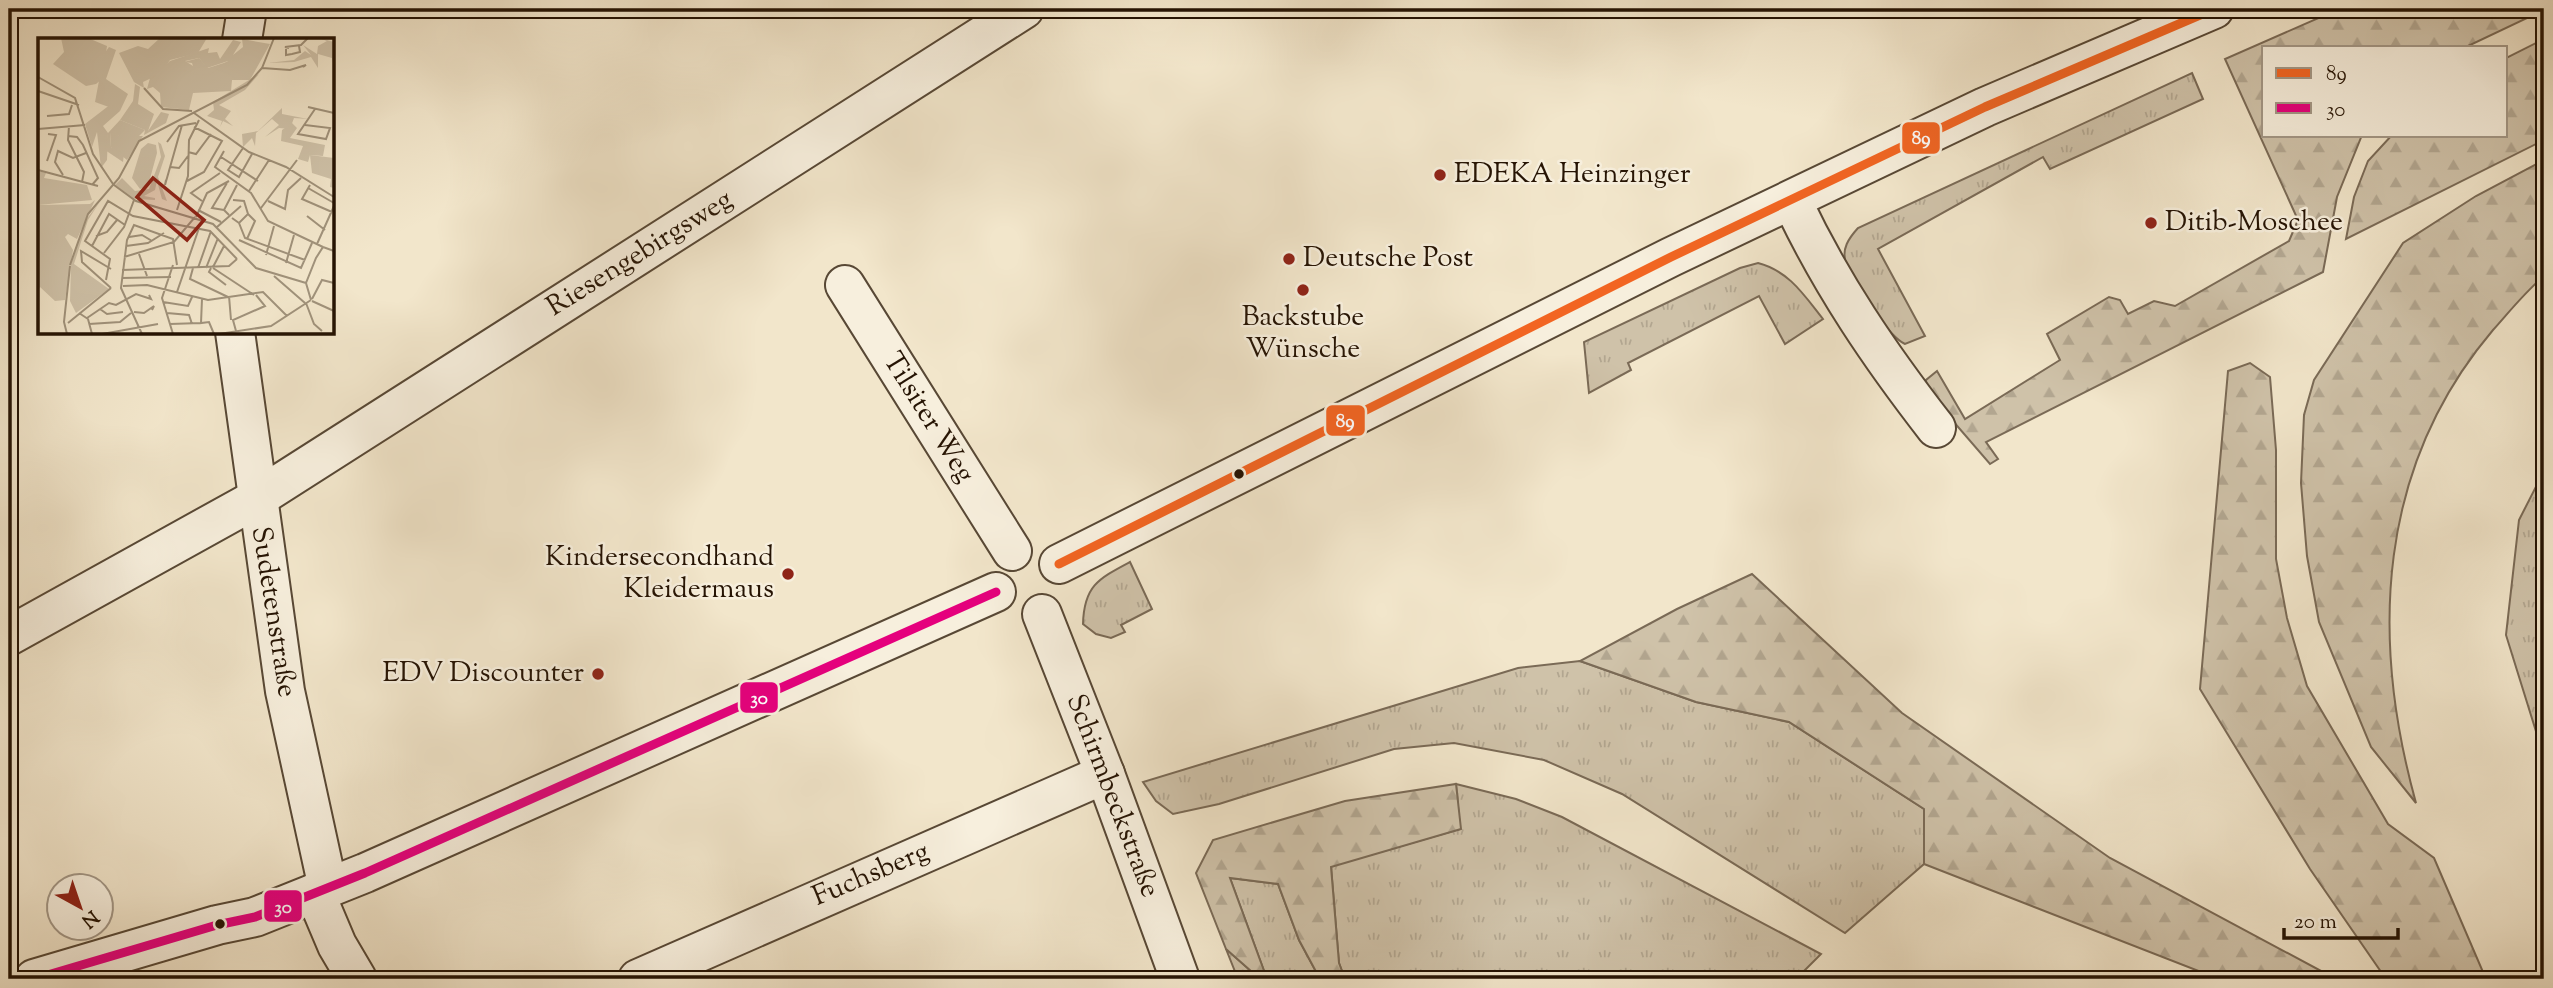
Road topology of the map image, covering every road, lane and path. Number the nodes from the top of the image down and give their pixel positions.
1 (247, 9) edge
2 (1024, 9) edge
3 (2214, 9) edge
4 (242, 38) edge
5 (1792, 201) junction
6 (845, 285) dead end
7 (235, 334) edge
8 (1936, 428) dead end
9 (256, 499) junction
10 (1012, 551) junction
11 (1059, 564) junction
12 (996, 592) junction
13 (1042, 614) junction
14 (9, 636) edge
15 (1105, 774) junction
16 (321, 891) junction
17 (34, 979) edge
18 (358, 979) edge
19 (638, 979) edge
20 (1180, 979) edge

1 - 4 street
2 - 9 street, Riesengebirgsweg
3 - 5 street
5 - 8 street
5 - 11 street
6 - 10 street, Tilsiter Weg
7 - 9 street, Sudetenstraße
9 - 14 street, Riesengebirgsweg
9 - 16 street, Sudetenstraße
10 - 11 street
10 - 12 street
11 - 13 street
12 - 13 street
12 - 16 street
13 - 15 street, Schirmbeckstraße
15 - 19 street, Fuchsberg
15 - 20 street, Schirmbeckstraße
16 - 17 street
16 - 18 street, Sudetenstraße

